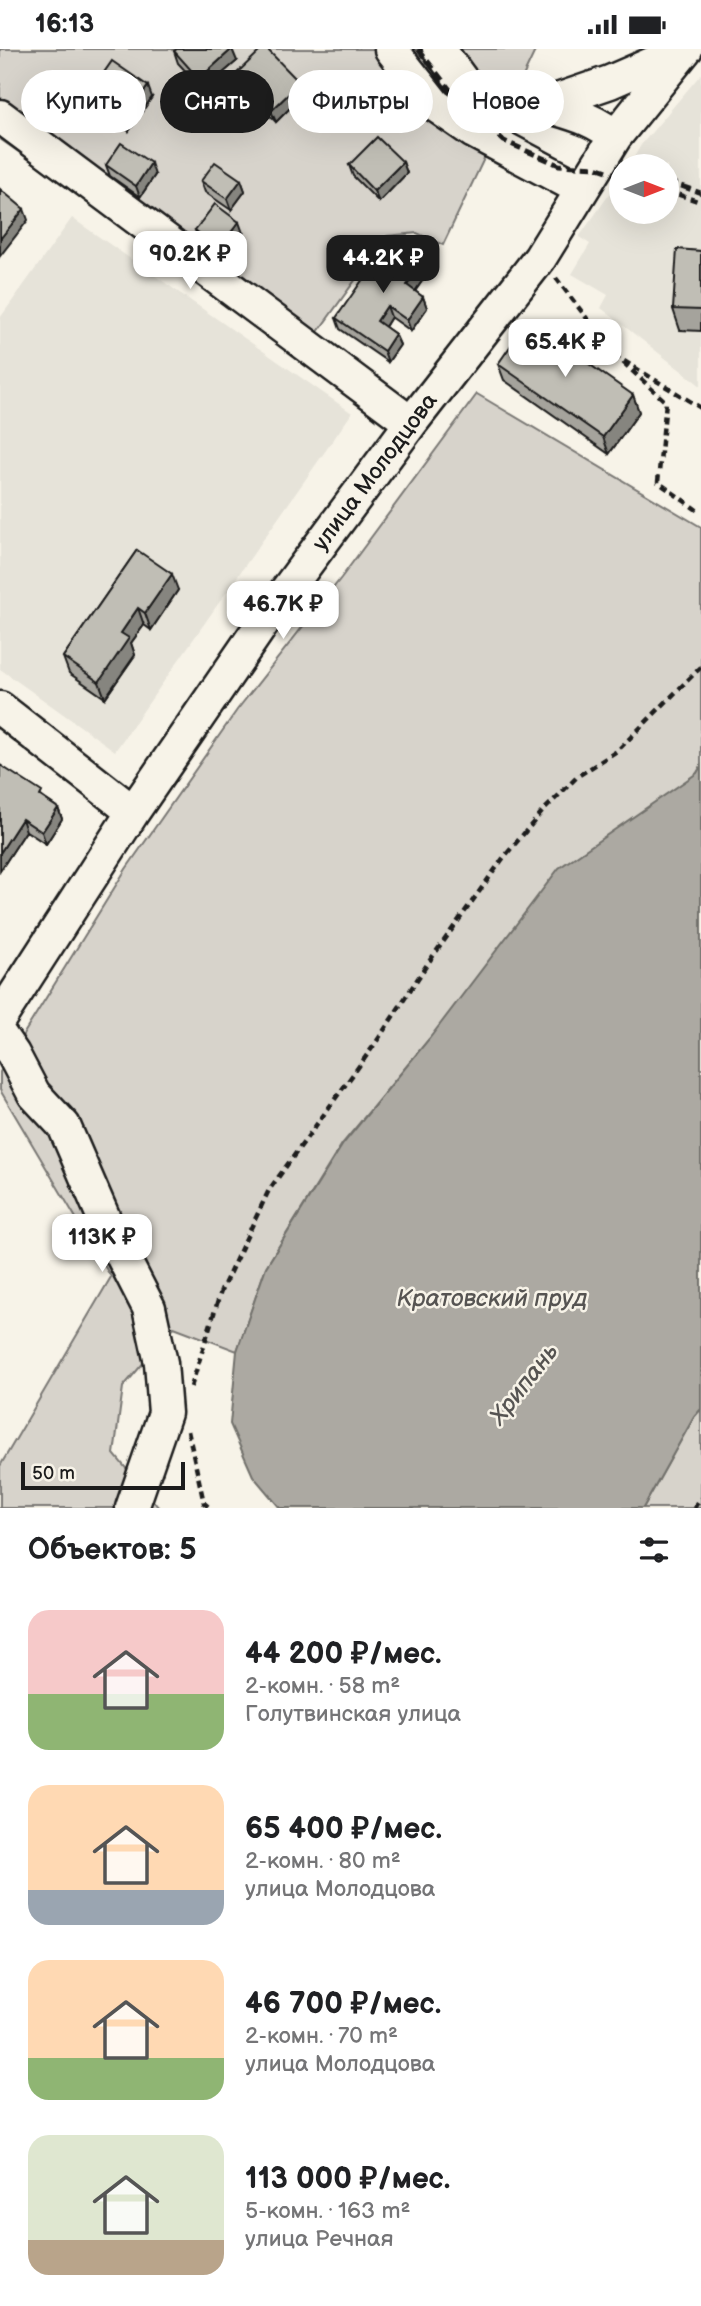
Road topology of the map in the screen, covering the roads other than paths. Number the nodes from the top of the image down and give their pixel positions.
1 (391, 49) edge
2 (439, 49) edge
3 (686, 49) edge
4 (454, 70) edge
5 (564, 98) edge
6 (564, 111) edge
7 (0, 116) edge
8 (615, 137) junction
9 (581, 189) junction
10 (411, 423) junction
11 (0, 708) edge
12 (133, 812) junction
13 (5, 1029) edge
14 (132, 1508) edge

1 - 9 street
2 - 4 street
3 - 5 street
3 - 8 street, улица Молодцова
6 - 8 street
7 - 10 street
8 - 9 street, улица Молодцова
9 - 10 street, улица Молодцова
10 - 12 street, улица Молодцова
11 - 12 street
12 - 13 street, улица Молодцова
13 - 14 street

